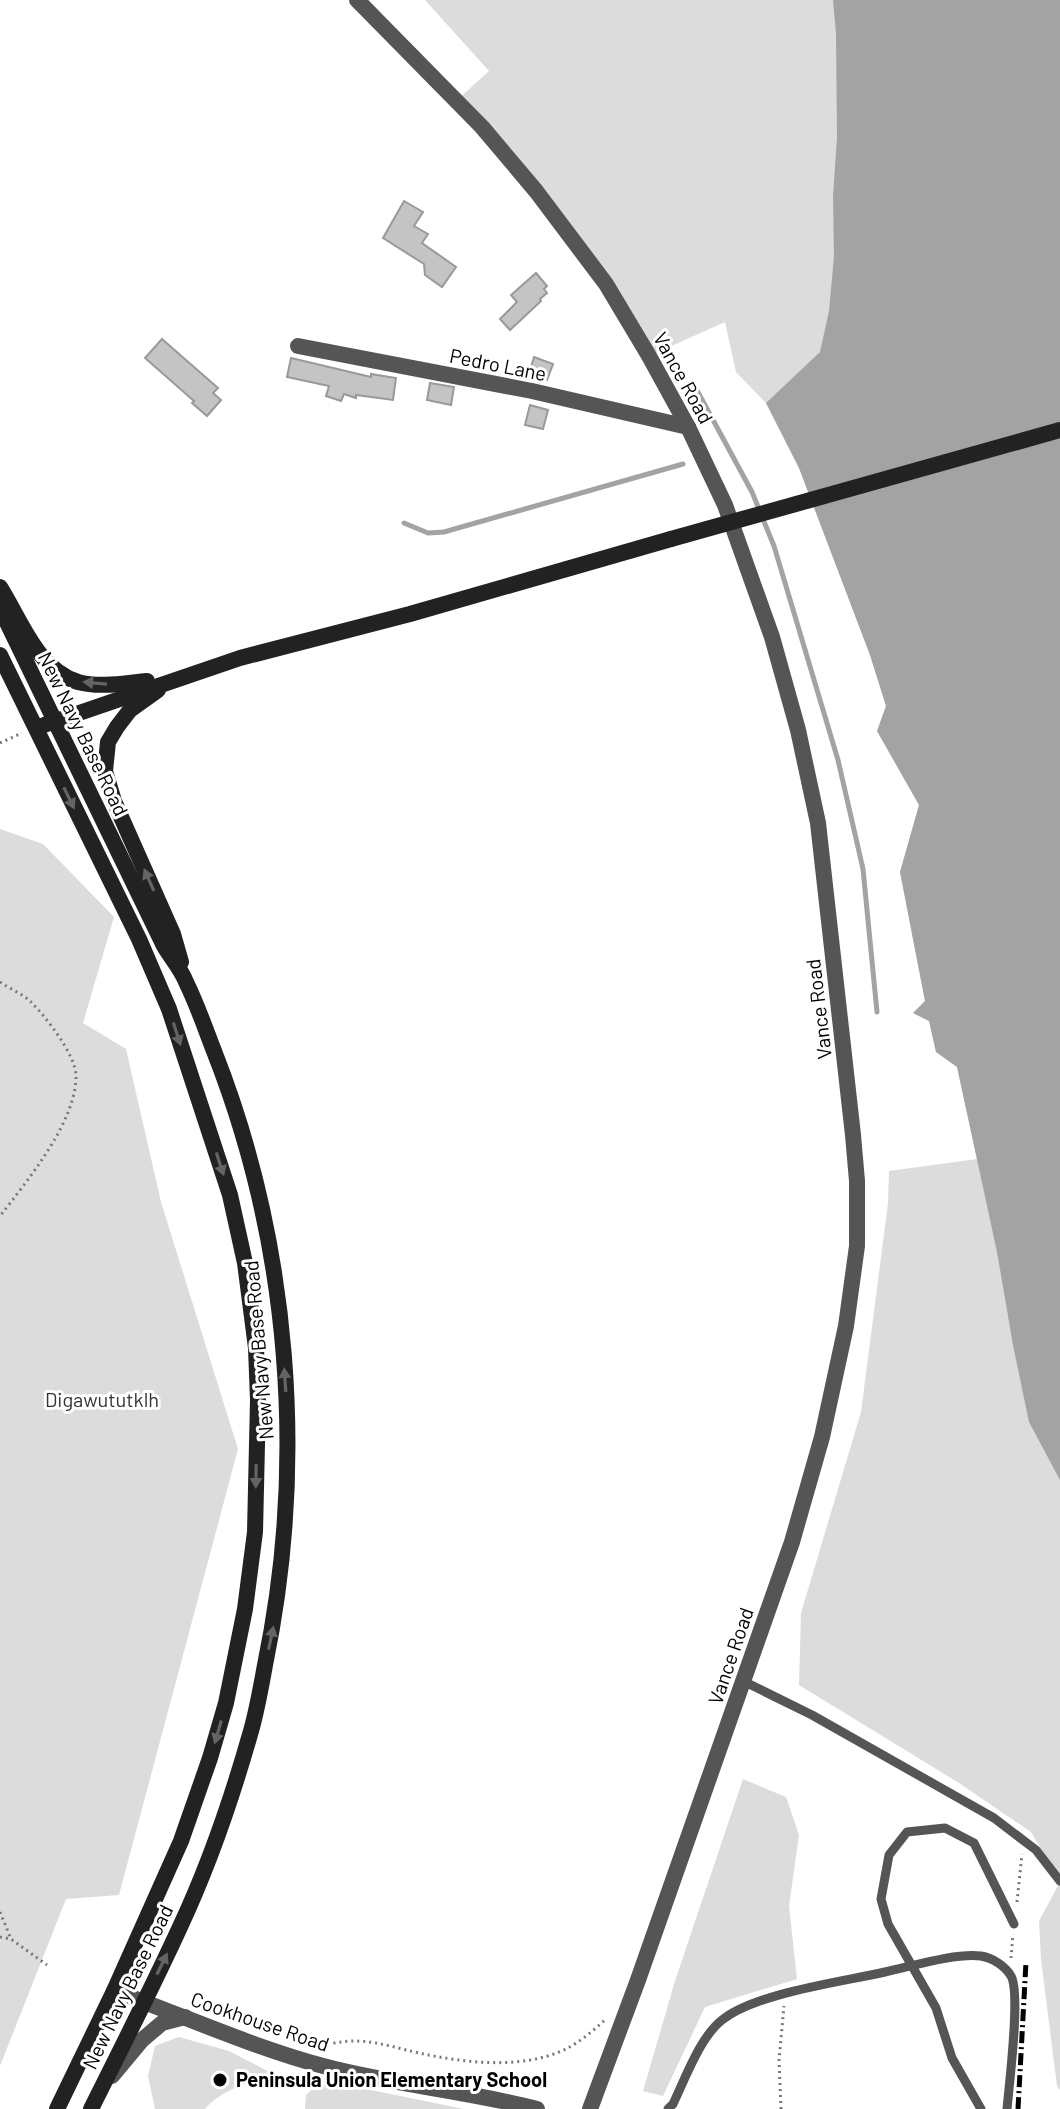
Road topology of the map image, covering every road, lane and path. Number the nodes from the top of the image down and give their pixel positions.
1 (357, 0) edge
2 (298, 346) dead end
3 (688, 427) junction
4 (1060, 430) edge
5 (0, 587) edge
6 (0, 608) edge
7 (0, 655) edge
8 (173, 680) junction
9 (55, 721) junction
10 (35, 728) junction
11 (0, 743) edge
12 (185, 980) junction
13 (0, 982) edge
14 (0, 1216) edge
15 (743, 1681) junction
16 (1060, 1881) edge
17 (0, 1912) edge
18 (1014, 1924) dead end
19 (0, 1937) edge
20 (11, 1939) junction
21 (47, 1965) dead end
22 (913, 1966) junction
23 (114, 1991) junction
24 (785, 1994) junction
25 (144, 2001) junction
26 (185, 2017) junction
27 (606, 2020) dead end
28 (290, 2057) junction
29 (92, 2107) edge
30 (57, 2109) edge
31 (537, 2109) edge
32 (590, 2109) edge
33 (668, 2109) edge
34 (781, 2109) edge
35 (981, 2109) edge
36 (1007, 2109) edge

1 - 3 street, Vance Road
2 - 3 street, Pedro Lane
3 - 15 street, Vance Road
4 - 8 main road, bridge
8 -> 5 main road
6 - 9 main road, New Navy Base Road
7 - 10 main road, New Navy Base Road
8 - 9 main road
12 -> 8 main road
9 - 10 main road
9 - 12 main road, New Navy Base Road
10 - 11 path
10 -> 23 main road, New Navy Base Road
25 -> 12 main road, New Navy Base Road
13 - 14 path
15 - 16 lane
15 - 32 street, Vance Road
17 - 20 path
18 - 22 lane
19 - 20 path
20 - 21 path
22 - 24 lane
22 - 35 lane
22 - 36 lane
23 - 25 street, Cookhouse Road
23 - 30 main road, New Navy Base Road
24 - 33 lane
24 - 34 path
25 - 26 street, Cookhouse Road
25 - 29 main road, New Navy Base Road
26 - 28 street, Cookhouse Road
26 - 29 street
27 - 28 path
28 - 31 street, Cookhouse Road

